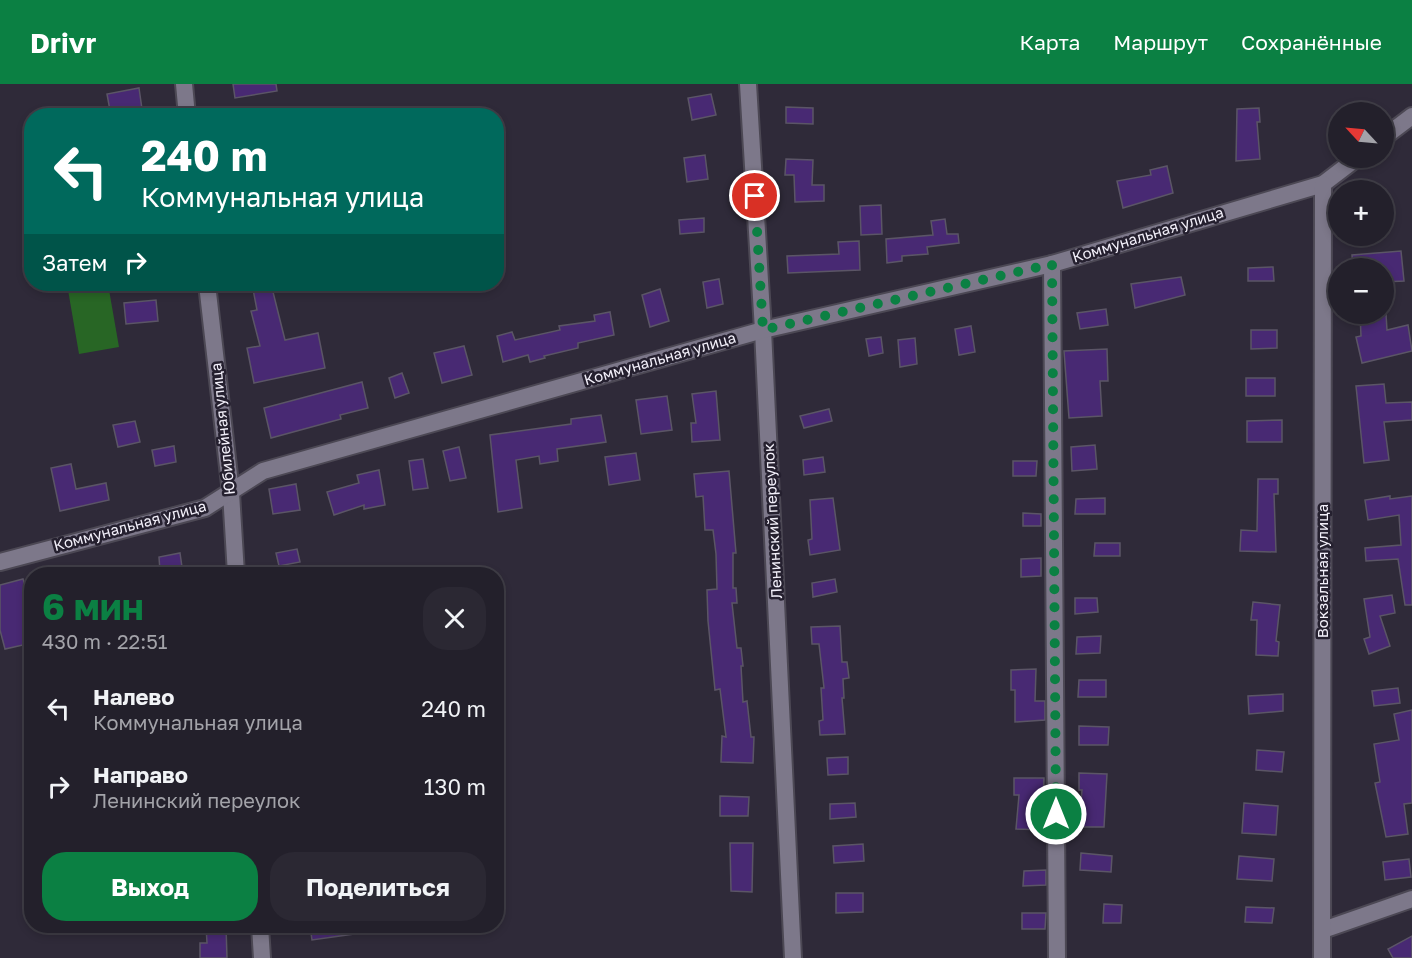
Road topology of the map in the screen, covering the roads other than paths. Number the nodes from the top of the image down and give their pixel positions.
1 (184, 84) edge
2 (748, 84) edge
3 (186, 108) edge
4 (1412, 116) edge
5 (1394, 130) edge
6 (1344, 168) edge
7 (1323, 184) junction
8 (1052, 264) junction
9 (208, 291) edge
10 (763, 330) junction
11 (231, 493) junction
12 (0, 562) edge
13 (236, 567) edge
14 (1412, 899) edge
15 (1323, 930) junction
16 (260, 933) edge
17 (262, 958) edge
18 (794, 958) edge
19 (1057, 958) edge
20 (1322, 958) edge

1 - 3 street
2 - 10 street, Ленинский переулок
4 - 5 street
6 - 7 street, Коммунальная улица
7 - 8 street, Коммунальная улица
7 - 15 street, Вокзальная улица
8 - 10 street, Коммунальная улица
8 - 19 street
9 - 11 street, Юбилейная улица
10 - 11 street, Коммунальная улица
10 - 18 street, Ленинский переулок
11 - 12 street, Коммунальная улица
11 - 13 street, Юбилейная улица
14 - 15 street
15 - 20 street, Вокзальная улица
16 - 17 street

